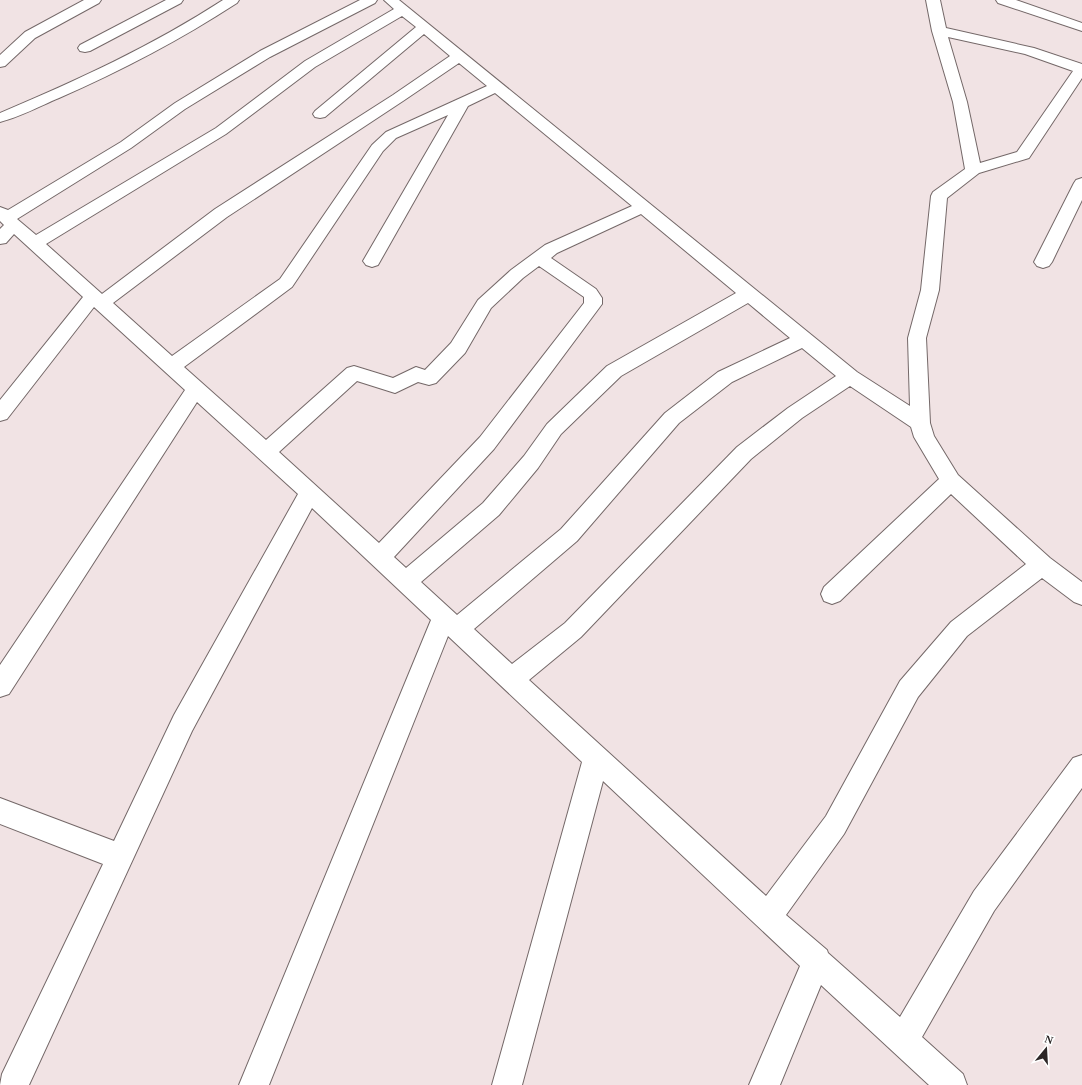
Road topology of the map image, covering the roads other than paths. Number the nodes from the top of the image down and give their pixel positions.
1 (94, 0) edge
2 (176, 0) edge
3 (232, 0) edge
4 (370, 0) edge
5 (933, 0) edge
6 (1003, 0) edge
7 (397, 5) edge
8 (1082, 27) edge
9 (424, 28) junction
10 (939, 31) junction
11 (85, 48) dead end
12 (459, 56) junction
13 (0, 63) edge
14 (1082, 69) edge
15 (497, 87) junction
16 (462, 102) junction
17 (320, 114) dead end
18 (0, 118) edge
19 (973, 170) junction
20 (1081, 189) edge
21 (644, 207) junction
22 (5, 223) edge
23 (35, 243) junction
24 (539, 258) junction
25 (372, 261) dead end
26 (1043, 262) dead end
27 (749, 294) junction
28 (97, 299) junction
29 (803, 339) junction
30 (172, 366) junction
31 (850, 377) junction
32 (196, 388) junction
33 (0, 414) edge
34 (920, 423) junction
35 (266, 452) junction
36 (951, 481) junction
37 (310, 492) junction
38 (380, 557) junction
39 (1042, 565) junction
40 (406, 581) junction
41 (832, 594) dead end
42 (1082, 595) edge
43 (451, 623) junction
44 (511, 679) junction
45 (0, 686) edge
46 (596, 758) junction
47 (1082, 767) edge
48 (0, 812) edge
49 (120, 857) junction
50 (768, 916) junction
51 (817, 960) junction
52 (904, 1040) junction
53 (13, 1085) edge
54 (254, 1085) edge
55 (507, 1085) edge
56 (764, 1085) edge
57 (952, 1085) edge

1 - 13 street
2 - 11 street
3 - 18 street
4 - 22 street
5 - 10 street
6 - 8 street
7 - 9 street
7 - 23 street
9 - 12 street
9 - 17 street
10 - 14 street
10 - 19 street
12 - 15 street
12 - 28 street
14 - 19 street
15 - 16 street
15 - 21 street
16 - 25 street
16 - 30 street
19 - 34 street
20 - 26 street
21 - 24 street
21 - 27 street
22 - 23 street
23 - 28 street
24 - 35 street
24 - 38 street
27 - 29 street
27 - 40 street
28 - 30 street
28 - 33 street
29 - 31 street
29 - 43 street
30 - 32 street
31 - 34 street
31 - 44 street
32 - 35 street
32 - 45 street
34 - 36 street
35 - 37 street
36 - 39 street
36 - 41 street
37 - 38 street
37 - 49 street
38 - 40 street
39 - 42 street
39 - 50 street
40 - 43 street
43 - 44 street
43 - 54 street
44 - 46 street
46 - 50 street
46 - 55 street
47 - 52 street
48 - 49 street
49 - 53 street
50 - 51 street
51 - 52 street
51 - 56 street
52 - 57 street

